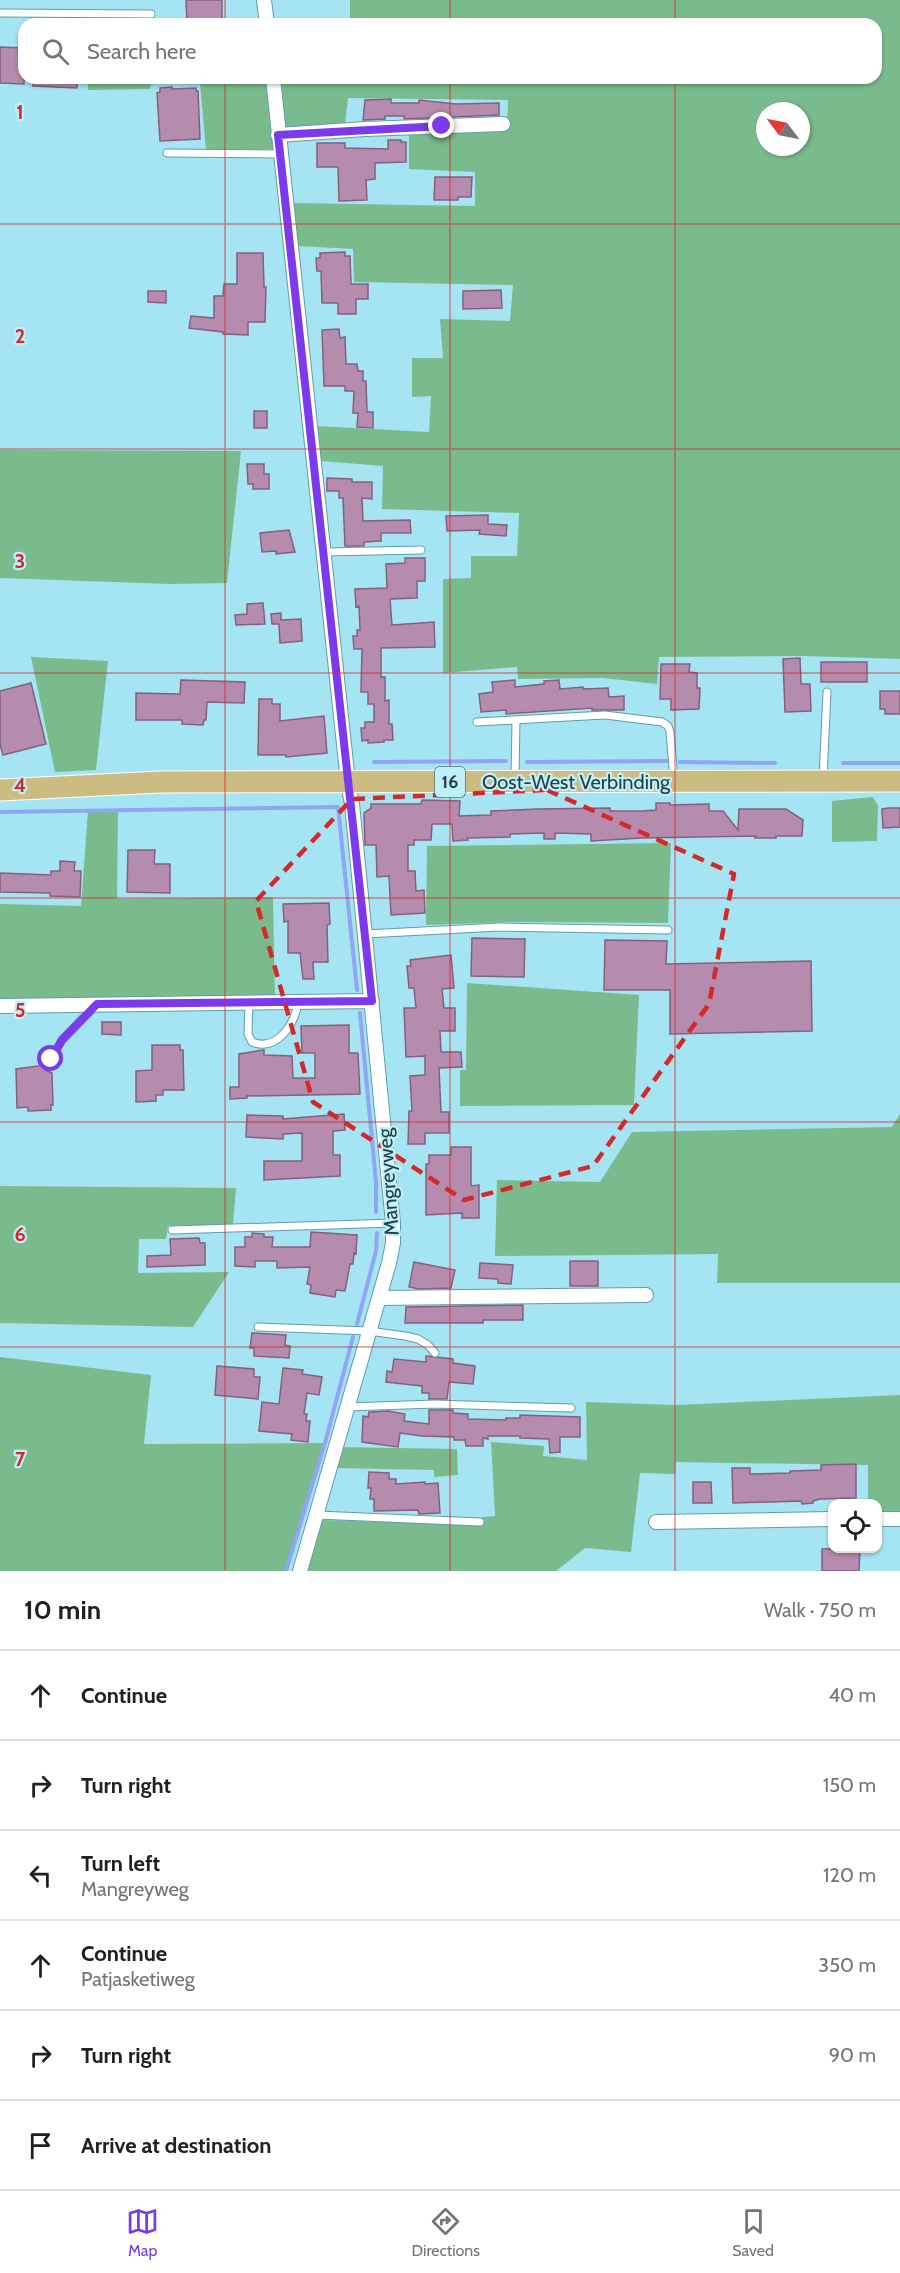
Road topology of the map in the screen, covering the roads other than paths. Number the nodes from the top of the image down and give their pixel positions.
1 (264, 0) edge
2 (0, 13) edge
3 (151, 14) dead end
4 (266, 18) edge
5 (274, 84) edge
6 (503, 124) dead end
7 (278, 135) junction
8 (167, 153) dead end
9 (281, 154) junction
10 (421, 550) dead end
11 (324, 552) junction
12 (827, 692) dead end
13 (516, 720) junction
14 (477, 722) dead end
15 (823, 781) junction
16 (900, 781) edge
17 (348, 782) junction
18 (515, 782) junction
19 (674, 782) junction
20 (0, 790) edge
21 (668, 930) dead end
22 (366, 934) junction
23 (372, 1001) junction
24 (249, 1002) junction
25 (298, 1002) junction
26 (97, 1004) junction
27 (0, 1006) edge
28 (51, 1059) dead end
29 (393, 1223) junction
30 (172, 1230) dead end
31 (646, 1295) dead end
32 (379, 1298) junction
33 (258, 1327) dead end
34 (369, 1331) junction
35 (435, 1353) dead end
36 (347, 1407) junction
37 (571, 1408) dead end
38 (317, 1515) junction
39 (828, 1519) edge
40 (882, 1519) edge
41 (900, 1519) edge
42 (480, 1522) dead end
43 (656, 1522) dead end
44 (300, 1571) edge

1 - 4 street
2 - 3 lane
5 - 7 street, Mangreyweg
6 - 7 street
7 - 9 street, Mangreyweg
8 - 9 lane
9 - 11 street, Mangreyweg
10 - 11 lane
11 - 17 street, Mangreyweg
12 - 15 lane
13 - 14 lane
13 - 18 lane
13 - 19 lane
15 - 16 main road, Oost-West Verbinding / 16
15 - 19 main road, Oost-West Verbinding / 16
17 - 18 main road, Oost-West Verbinding / 16
17 - 20 main road, Oost-West Verbinding / 16
17 - 22 street, Mangreyweg
18 - 19 main road, Oost-West Verbinding / 16
21 - 22 lane
22 - 23 street, Mangreyweg
23 - 25 street
23 - 29 street, Mangreyweg
24 - 25 street
24 - 25 lane
24 - 26 street
26 - 27 street
26 - 28 lane
29 - 30 lane
29 - 32 street, Mangreyweg
31 - 32 street
32 - 34 street, Mangreyweg
33 - 34 lane
34 - 35 lane
34 - 36 street, Mangreyweg
36 - 37 lane
36 - 38 street, Mangreyweg
38 - 42 lane
38 - 44 street, Mangreyweg
39 - 43 street
40 - 41 street

